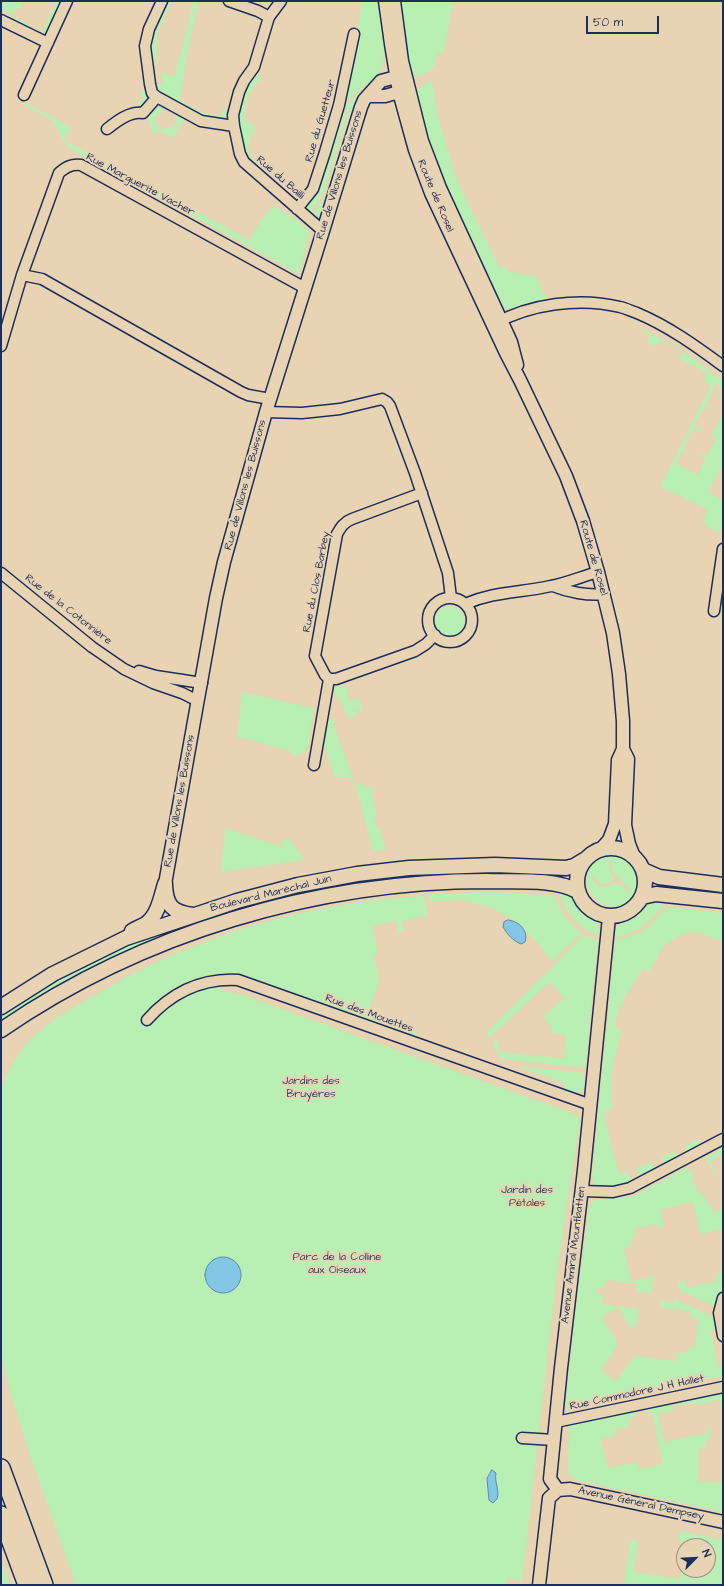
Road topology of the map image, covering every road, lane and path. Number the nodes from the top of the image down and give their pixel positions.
1 (67, 1) edge
2 (162, 1) edge
3 (229, 1) edge
4 (281, 1) edge
5 (385, 1) edge
6 (394, 1) edge
7 (269, 17) junction
8 (1, 20) edge
9 (354, 34) dead end
10 (48, 43) junction
11 (401, 84) junction
12 (24, 95) dead end
13 (157, 97) junction
14 (234, 126) junction
15 (107, 129) dead end
16 (297, 210) junction
17 (323, 231) junction
18 (22, 275) junction
19 (304, 288) junction
20 (497, 322) junction
21 (1, 346) edge
22 (723, 366) edge
23 (270, 399) junction
24 (266, 412) junction
25 (422, 493) junction
26 (723, 549) edge
27 (598, 572) junction
28 (1, 573) edge
29 (553, 586) junction
30 (604, 594) junction
31 (451, 598) junction
32 (464, 604) junction
33 (714, 611) dead end
34 (435, 635) junction
35 (120, 665) junction
36 (329, 679) junction
37 (202, 683) junction
38 (198, 701) junction
39 (623, 748) junction
40 (314, 765) dead end
41 (602, 849) junction
42 (634, 857) junction
43 (584, 860) junction
44 (643, 870) junction
45 (165, 884) junction
46 (723, 885) edge
47 (577, 891) junction
48 (642, 897) junction
49 (723, 901) edge
50 (193, 915) junction
51 (609, 917) junction
52 (126, 938) junction
53 (1, 1007) edge
54 (147, 1020) dead end
55 (1, 1030) edge
56 (590, 1105) junction
57 (723, 1139) edge
58 (582, 1191) junction
59 (723, 1298) edge
60 (723, 1336) edge
61 (723, 1387) edge
62 (556, 1422) junction
63 (522, 1438) dead end
64 (554, 1440) junction
65 (1, 1454) edge
66 (1, 1468) edge
67 (558, 1490) junction
68 (11, 1493) junction
69 (1, 1515) edge
70 (723, 1522) edge
71 (27, 1585) edge
72 (44, 1585) edge
73 (539, 1585) edge

1 - 10 street
2 - 13 street
3 - 7 street
4 - 7 street, Rue du Bailli
5 - 11 street, Route de Rosel
6 - 11 street, Route de Rosel
7 - 14 street, Rue du Bailli
8 - 10 street
9 - 16 street, Rue du Guetteur
10 - 12 street
11 - 17 street, Rue de Villons les Buissons
11 - 20 street, Route de Rosel
13 - 14 street
13 - 15 street
14 - 16 street, Rue du Bailli
16 - 17 street, Rue du Bailli
17 - 19 street, Rue de Villons les Buissons
18 - 19 street, Rue Marguerite Vacher
18 - 21 street, Rue Marguerite Vacher
18 - 23 street
19 - 23 street, Rue de Villons les Buissons
20 - 22 street
20 - 27 street, Route de Rosel
23 - 24 street, Rue de Villons les Buissons
24 - 25 street
24 - 37 street, Rue de Villons les Buissons
25 - 31 street
25 - 36 street, Rue du Clos Barbey
26 - 33 street
27 - 29 street
27 - 30 street, Route de Rosel
28 - 35 street, Rue de la Cotonnière
29 - 30 street
29 - 32 street
30 - 39 street, Route de Rosel
31 - 32 street
31 - 34 street
32 - 34 street
34 - 36 street
35 - 37 street, Rue de la Cotonnière
35 - 38 street, Rue de la Cotonnière
36 - 40 street
37 - 38 street, Rue de Villons les Buissons
38 - 45 street, Rue de Villons les Buissons
39 - 41 street, Route de Rosel
39 - 42 street, Route de Rosel
41 - 42 main road
41 - 43 main road
42 - 44 main road
43 - 47 main road
43 - 50 main road, Boulevard Maréchal Juin
44 - 46 main road
44 - 48 main road
45 - 50 main road
45 - 52 main road
47 - 51 main road
47 - 55 main road, Boulevard Maréchal Juin
48 - 49 main road
48 - 51 main road
50 - 52 main road, Boulevard Maréchal Juin
51 - 56 street, Avenue Amiral Mountbatten
52 - 53 main road, Boulevard Maréchal Juin
54 - 56 street, Rue des Mouettes
56 - 58 street, Avenue Amiral Mountbatten
57 - 58 street
58 - 62 street, Avenue Amiral Mountbatten
59 - 60 street
61 - 62 street, Rue Commodore J H Hallet
62 - 64 street, Avenue Amiral Mountbatten
63 - 64 street
64 - 67 street, Avenue Amiral Mountbatten
65 - 68 highway
66 - 68 highway
67 - 70 street, Avenue Général Dempsey
67 - 73 street
68 - 72 highway
69 - 71 highway

